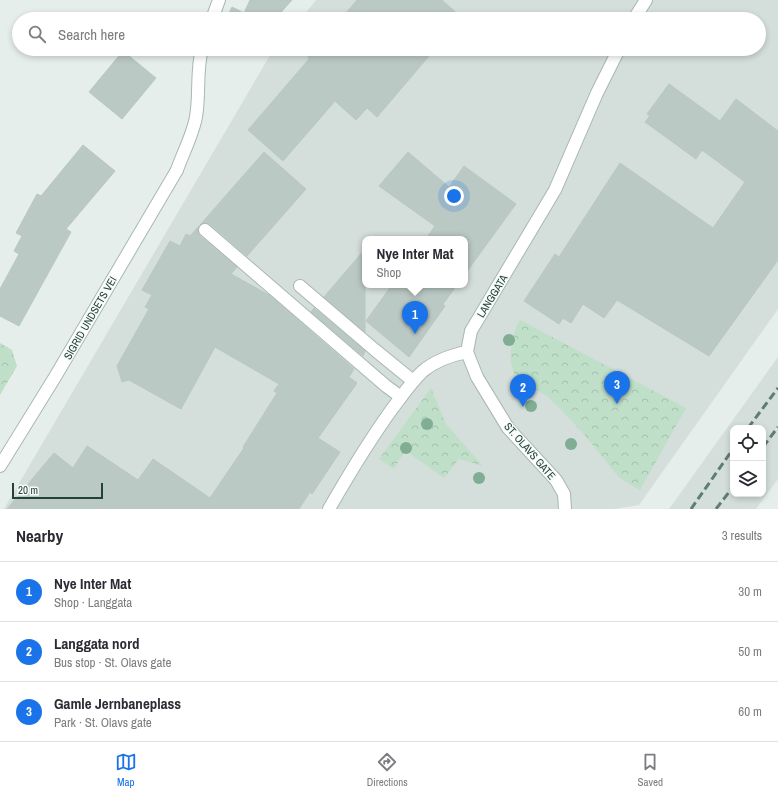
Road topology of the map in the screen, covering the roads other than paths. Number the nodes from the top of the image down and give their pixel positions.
1 (219, 0) edge
2 (646, 0) edge
3 (215, 12) edge
4 (638, 12) edge
5 (200, 56) edge
6 (616, 56) edge
7 (205, 230) dead end
8 (300, 286) dead end
9 (468, 352) junction
10 (413, 381) junction
11 (401, 397) junction
12 (0, 466) edge
13 (329, 509) edge
14 (565, 509) edge

1 - 3 street
2 - 4 street
5 - 12 street, SIGRID UNDSETS VEI
6 - 9 street, LANGGATA
7 - 11 street
8 - 10 street
9 - 10 street
9 - 14 street, ST. OLAVS GATE
10 - 11 street
11 - 13 street

